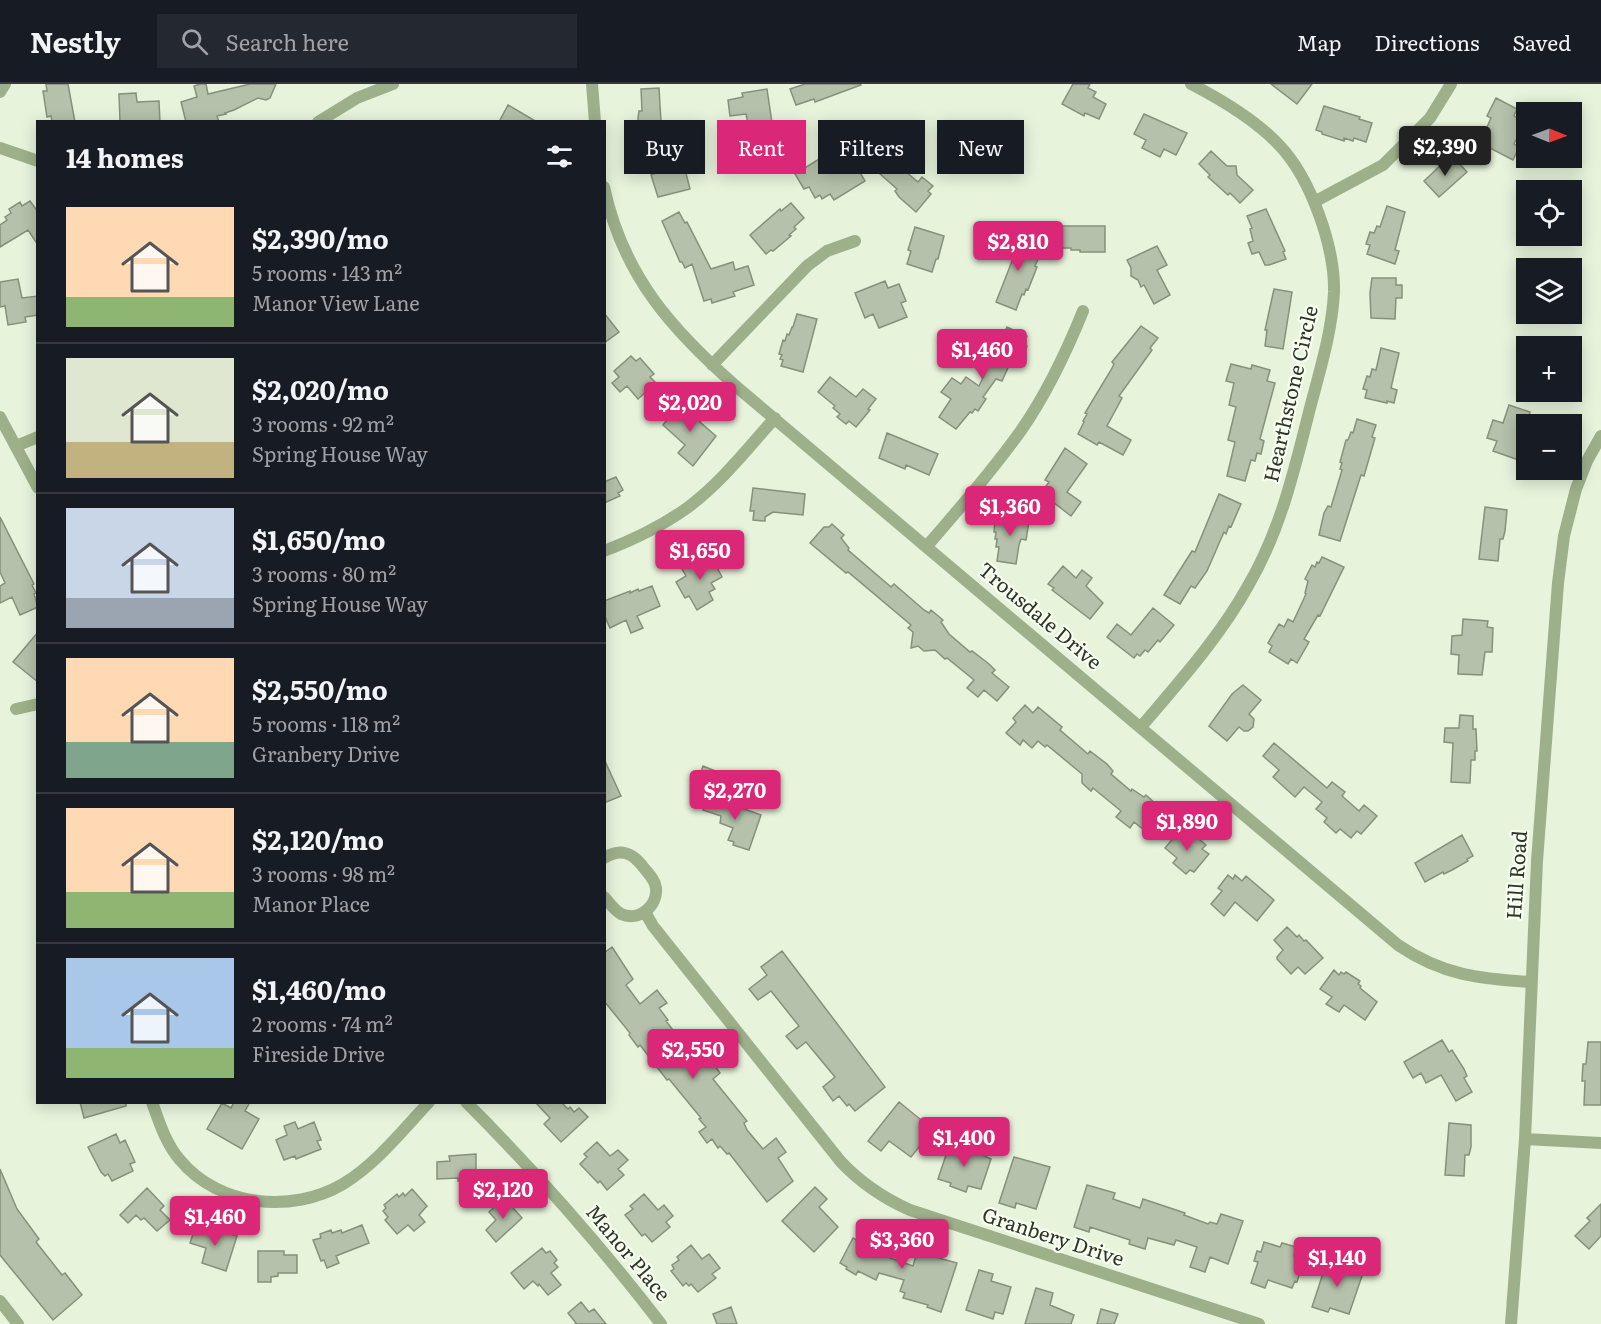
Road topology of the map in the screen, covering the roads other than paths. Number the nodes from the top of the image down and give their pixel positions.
1 (5, 84) edge
2 (393, 84) edge
3 (592, 84) edge
4 (1191, 84) edge
5 (1451, 84) edge
6 (0, 92) edge
7 (321, 120) edge
8 (595, 120) edge
9 (0, 147) edge
10 (36, 160) edge
11 (606, 193) edge
12 (1314, 202) junction
13 (855, 241) dead end
14 (1083, 311) dead end
15 (712, 365) junction
16 (0, 417) edge
17 (775, 418) junction
18 (1601, 436) edge
19 (36, 438) edge
20 (16, 446) junction
21 (36, 484) edge
22 (927, 546) junction
23 (606, 550) edge
24 (36, 704) edge
25 (16, 709) dead end
26 (1141, 727) junction
27 (606, 857) edge
28 (606, 899) edge
29 (645, 912) junction
30 (1530, 982) junction
31 (153, 1104) edge
32 (427, 1104) edge
33 (468, 1104) edge
34 (1525, 1139) junction
35 (1601, 1143) edge
36 (0, 1301) edge
37 (18, 1324) edge
38 (661, 1324) edge
39 (1259, 1324) edge
40 (1511, 1324) edge

1 - 6 street
2 - 7 street
3 - 8 street
4 - 12 street, Hearthstone Circle
5 - 12 street
9 - 10 street
11 - 15 street, Trousdale Drive
12 - 26 street, Hearthstone Circle
13 - 15 street
14 - 22 street
15 - 17 street, Trousdale Drive
16 - 20 street
17 - 22 street, Trousdale Drive
17 - 23 street
18 - 30 street, Hill Road
19 - 20 street
20 - 21 street
22 - 26 street, Trousdale Drive
24 - 25 street
26 - 30 street, Trousdale Drive
27 - 29 street
28 - 29 street
29 - 39 street, Granbery Drive
30 - 34 street, Hill Road
31 - 32 street
33 - 38 street, Manor Place
34 - 35 street
34 - 40 street, Hill Road
36 - 37 street

